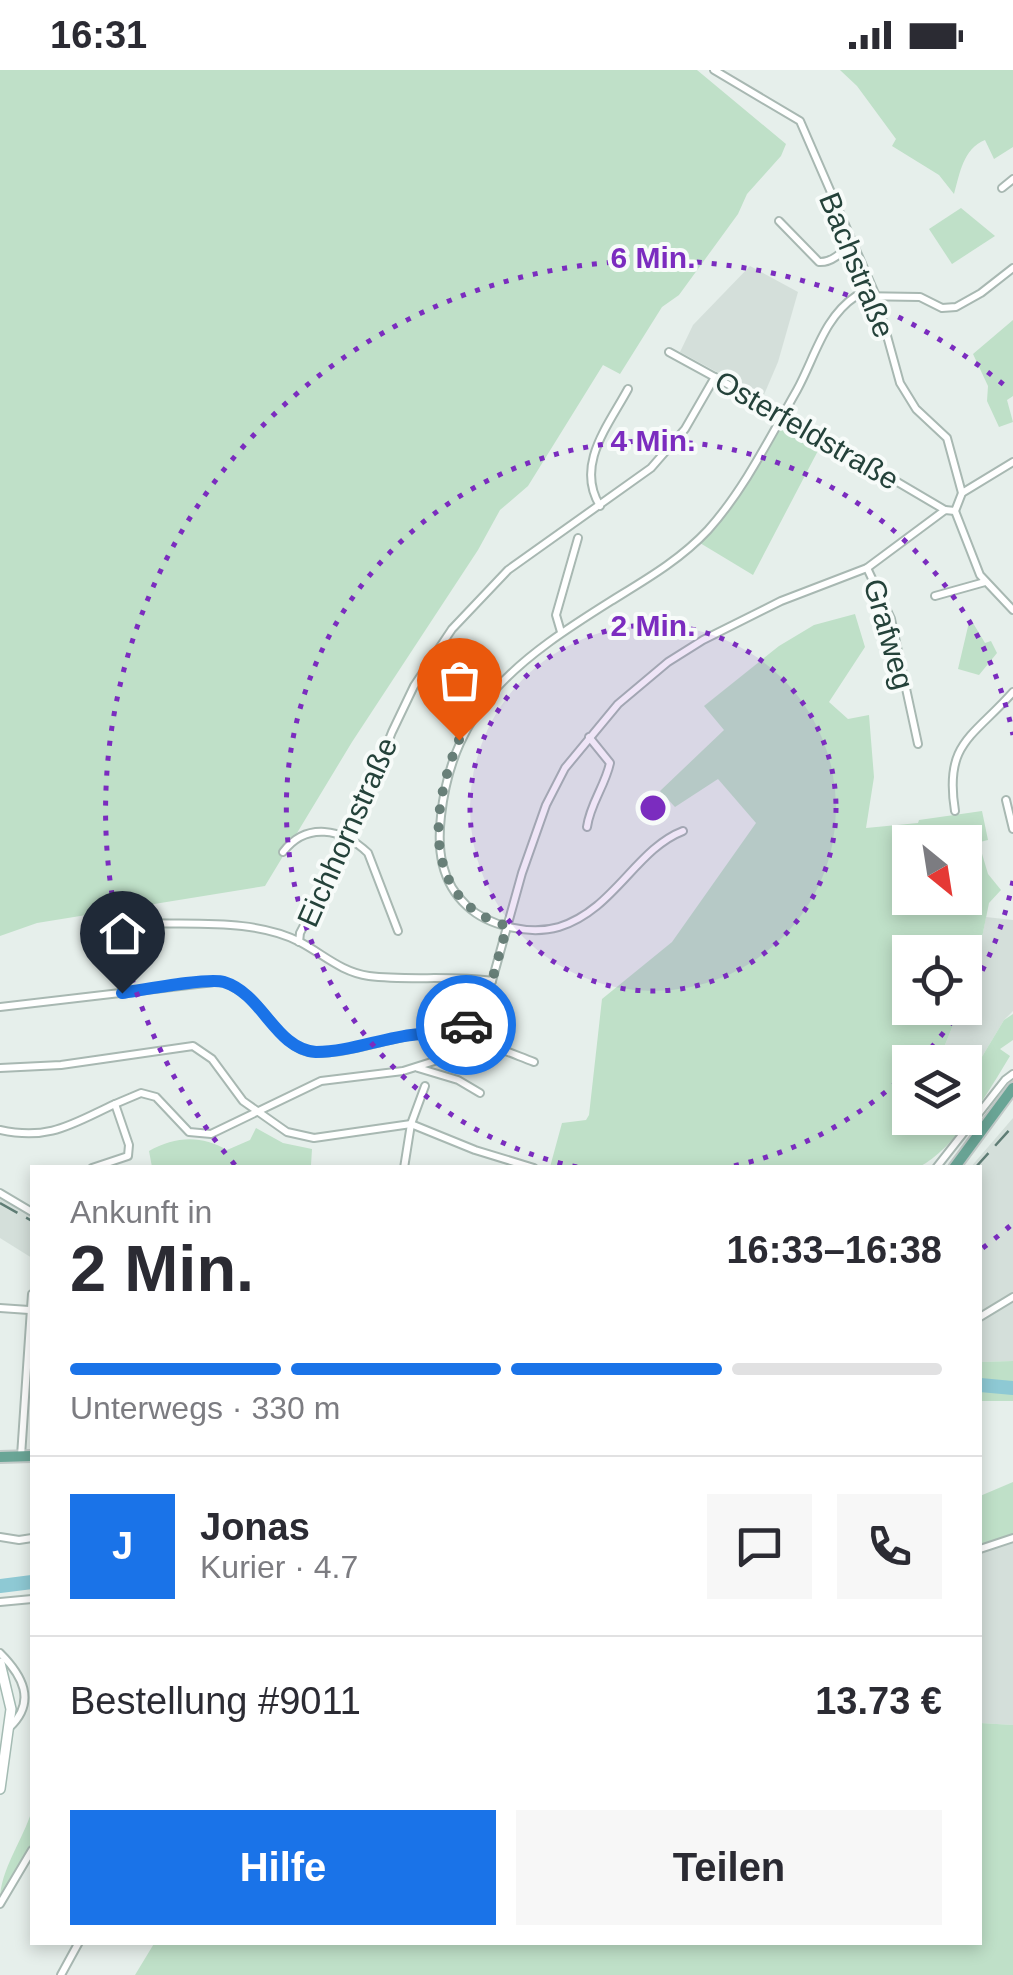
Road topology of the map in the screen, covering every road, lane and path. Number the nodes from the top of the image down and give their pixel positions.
1 (714, 70) edge
2 (1013, 180) edge
3 (1002, 188) dead end
4 (779, 221) dead end
5 (853, 241) junction
6 (1013, 268) edge
7 (876, 296) junction
8 (669, 352) dead end
9 (715, 377) junction
10 (628, 389) dead end
11 (782, 414) junction
12 (1013, 462) edge
13 (962, 493) junction
14 (600, 506) junction
15 (945, 510) junction
16 (955, 510) junction
17 (578, 538) dead end
18 (867, 568) junction
19 (985, 582) junction
20 (934, 596) dead end
21 (1013, 610) edge
22 (561, 633) junction
23 (1013, 692) edge
24 (589, 738) junction
25 (918, 744) dead end
26 (1009, 804) edge
27 (955, 812) dead end
28 (587, 827) dead end
29 (1013, 829) edge
30 (684, 831) dead end
31 (349, 839) junction
32 (282, 852) dead end
33 (147, 923) dead end
34 (507, 926) junction
35 (398, 930) dead end
36 (299, 942) junction
37 (492, 981) junction
38 (0, 1007) edge
39 (458, 1038) junction
40 (534, 1062) dead end
41 (0, 1068) edge
42 (416, 1068) junction
43 (1013, 1074) edge
44 (426, 1086) dead end
45 (1013, 1088) edge
46 (480, 1093) dead end
47 (115, 1104) junction
48 (258, 1111) junction
49 (411, 1124) junction
50 (0, 1130) edge
51 (101, 1165) edge
52 (404, 1165) edge
53 (524, 1165) edge
54 (938, 1165) edge
55 (956, 1165) edge
56 (0, 1192) edge
57 (30, 1211) edge
58 (1013, 1298) edge
59 (30, 1305) edge
60 (0, 1308) edge
61 (29, 1310) junction
62 (982, 1316) edge
63 (30, 1318) edge
64 (30, 1336) edge
65 (23, 1401) junction
66 (30, 1401) edge
67 (0, 1457) edge
68 (26, 1457) edge
69 (0, 1537) edge
70 (30, 1538) edge
71 (1013, 1538) edge
72 (982, 1548) edge
73 (30, 1599) edge
74 (0, 1602) edge
75 (0, 1653) edge
76 (0, 1663) edge
77 (29, 1691) edge
78 (10, 1727) junction
79 (0, 1789) edge
80 (30, 1853) edge
81 (0, 1904) edge
82 (77, 1945) edge
83 (61, 1975) edge

1 - 5 street, Bachstraße
2 - 3 street
4 - 5 street
5 - 7 street, Bachstraße
6 - 7 street
7 - 11 street
7 - 13 street, Bachstraße
8 - 9 street, Osterfeldstraße
9 - 11 street, Osterfeldstraße
9 - 14 street, Eichhornstraße
10 - 14 street
11 - 15 street, Osterfeldstraße
11 - 22 street
12 - 13 street
13 - 16 street
14 - 31 street, Eichhornstraße
15 - 16 street
15 - 18 street, Grafweg
16 - 19 street
17 - 22 street
18 - 24 street
18 - 25 street, Grafweg
19 - 20 street
19 - 21 street
22 - 34 street
23 - 27 street
24 - 28 street
24 - 34 street
26 - 29 street
30 - 34 street
31 - 32 street
31 - 35 street
31 - 36 street, Eichhornstraße
33 - 36 street
34 - 37 street
36 - 37 street
37 - 39 street
38 - 39 street
39 - 40 street
39 - 42 street
41 - 48 street
42 - 46 street
42 - 48 street
43 - 54 street
44 - 49 street
45 - 55 main road
47 - 48 street
47 - 50 street
47 - 51 street
48 - 49 street
49 - 52 street
49 - 53 street
56 - 57 street
58 - 62 street
59 - 61 street
60 - 61 street
61 - 63 street
64 - 65 street
65 - 66 street
65 - 68 street
67 - 68 main road
69 - 70 street
71 - 72 street
73 - 74 street
75 - 77 street
76 - 78 main road
77 - 78 street
78 - 79 main road
80 - 81 street
82 - 83 street

